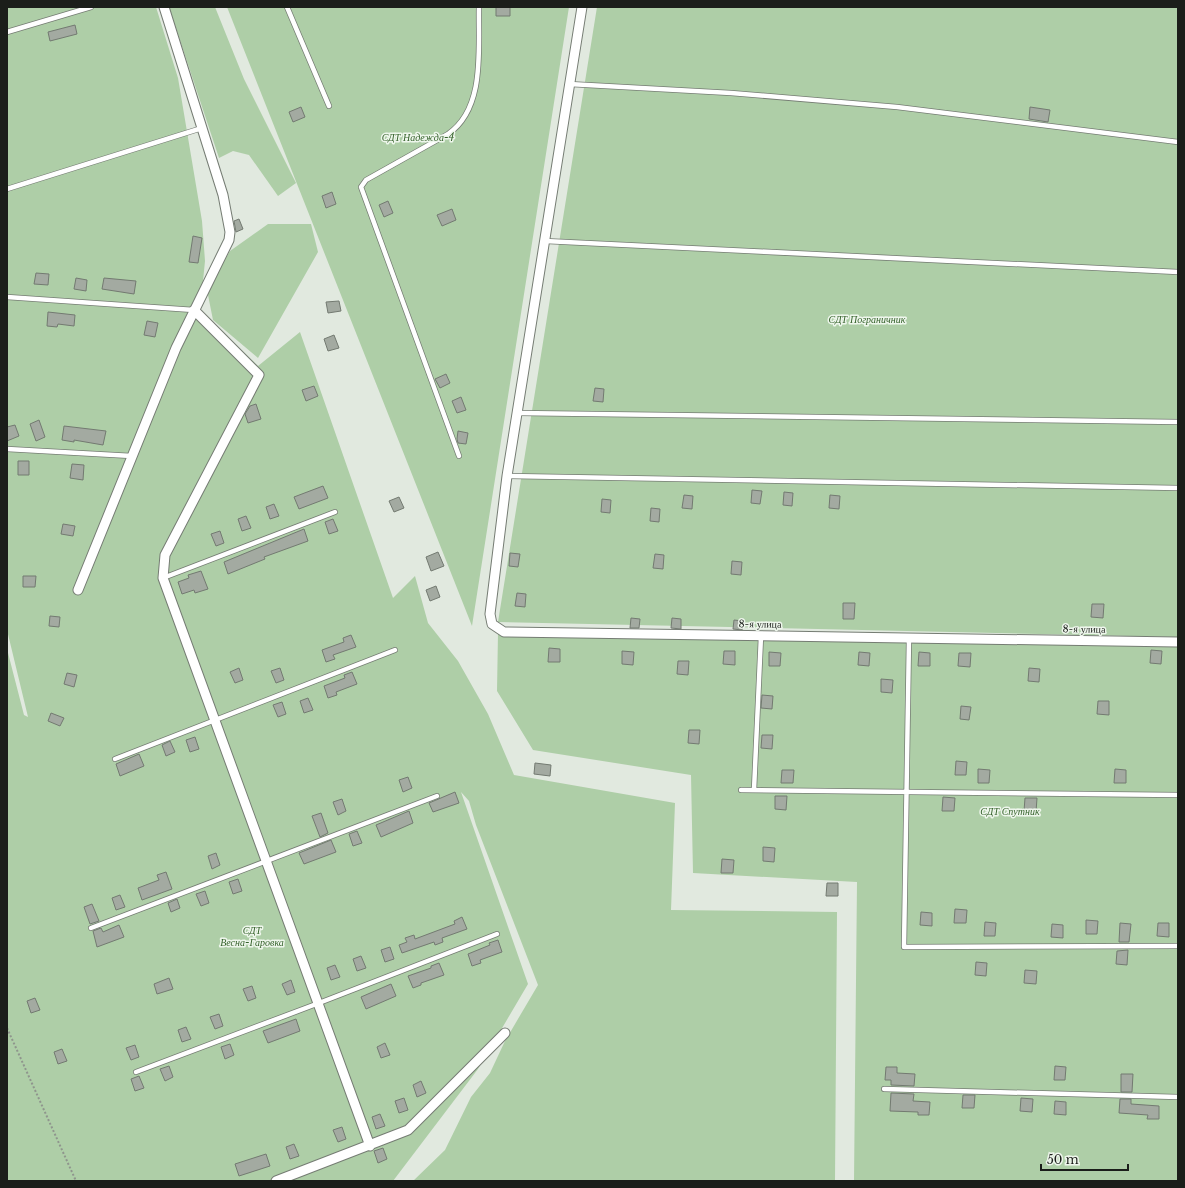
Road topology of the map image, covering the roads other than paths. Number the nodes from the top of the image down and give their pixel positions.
1 (91, 7) edge
2 (164, 7) edge
3 (287, 7) edge
4 (479, 7) edge
5 (582, 7) edge
6 (7, 32) edge
7 (569, 84) junction
8 (329, 106) dead end
9 (202, 128) junction
10 (1178, 142) edge
11 (7, 189) edge
12 (545, 241) junction
13 (1178, 272) edge
14 (7, 297) edge
15 (194, 310) junction
16 (517, 413) junction
17 (1178, 422) edge
18 (7, 449) edge
19 (132, 456) junction
20 (459, 456) dead end
21 (508, 476) junction
22 (1178, 488) edge
23 (335, 512) dead end
24 (163, 578) junction
25 (78, 590) dead end
26 (761, 636) junction
27 (909, 638) junction
28 (1178, 642) edge
29 (395, 650) dead end
30 (214, 720) junction
31 (115, 759) dead end
32 (741, 790) dead end
33 (754, 790) junction
34 (907, 792) junction
35 (1178, 794) edge
36 (437, 796) dead end
37 (266, 862) junction
38 (91, 928) dead end
39 (497, 934) dead end
40 (1178, 946) edge
41 (319, 1003) junction
42 (505, 1033) dead end
43 (136, 1072) dead end
44 (884, 1089) dead end
45 (1178, 1097) edge
46 (370, 1146) junction
47 (276, 1181) edge

1 - 6 lane
2 - 9 street
3 - 8 lane
4 - 20 lane
5 - 7 street, 8-я улица
7 - 10 lane
7 - 12 street, 8-я улица
9 - 11 lane
9 - 15 street
12 - 13 lane
12 - 16 street, 8-я улица
14 - 15 lane
15 - 19 street
15 - 24 street
16 - 17 lane
16 - 21 street, 8-я улица
18 - 19 lane
19 - 25 street
21 - 22 lane
21 - 26 street, 8-я улица
23 - 24 lane
24 - 30 street
26 - 27 street, 8-я улица
26 - 33 lane
27 - 28 street, 8-я улица
27 - 34 lane
29 - 30 lane
30 - 31 lane
30 - 37 street
32 - 33 lane
33 - 34 lane
34 - 35 lane
34 - 40 lane
36 - 37 lane
37 - 38 lane
37 - 41 street
39 - 41 lane
41 - 43 lane
41 - 46 street
42 - 46 street
44 - 45 lane
46 - 47 street

